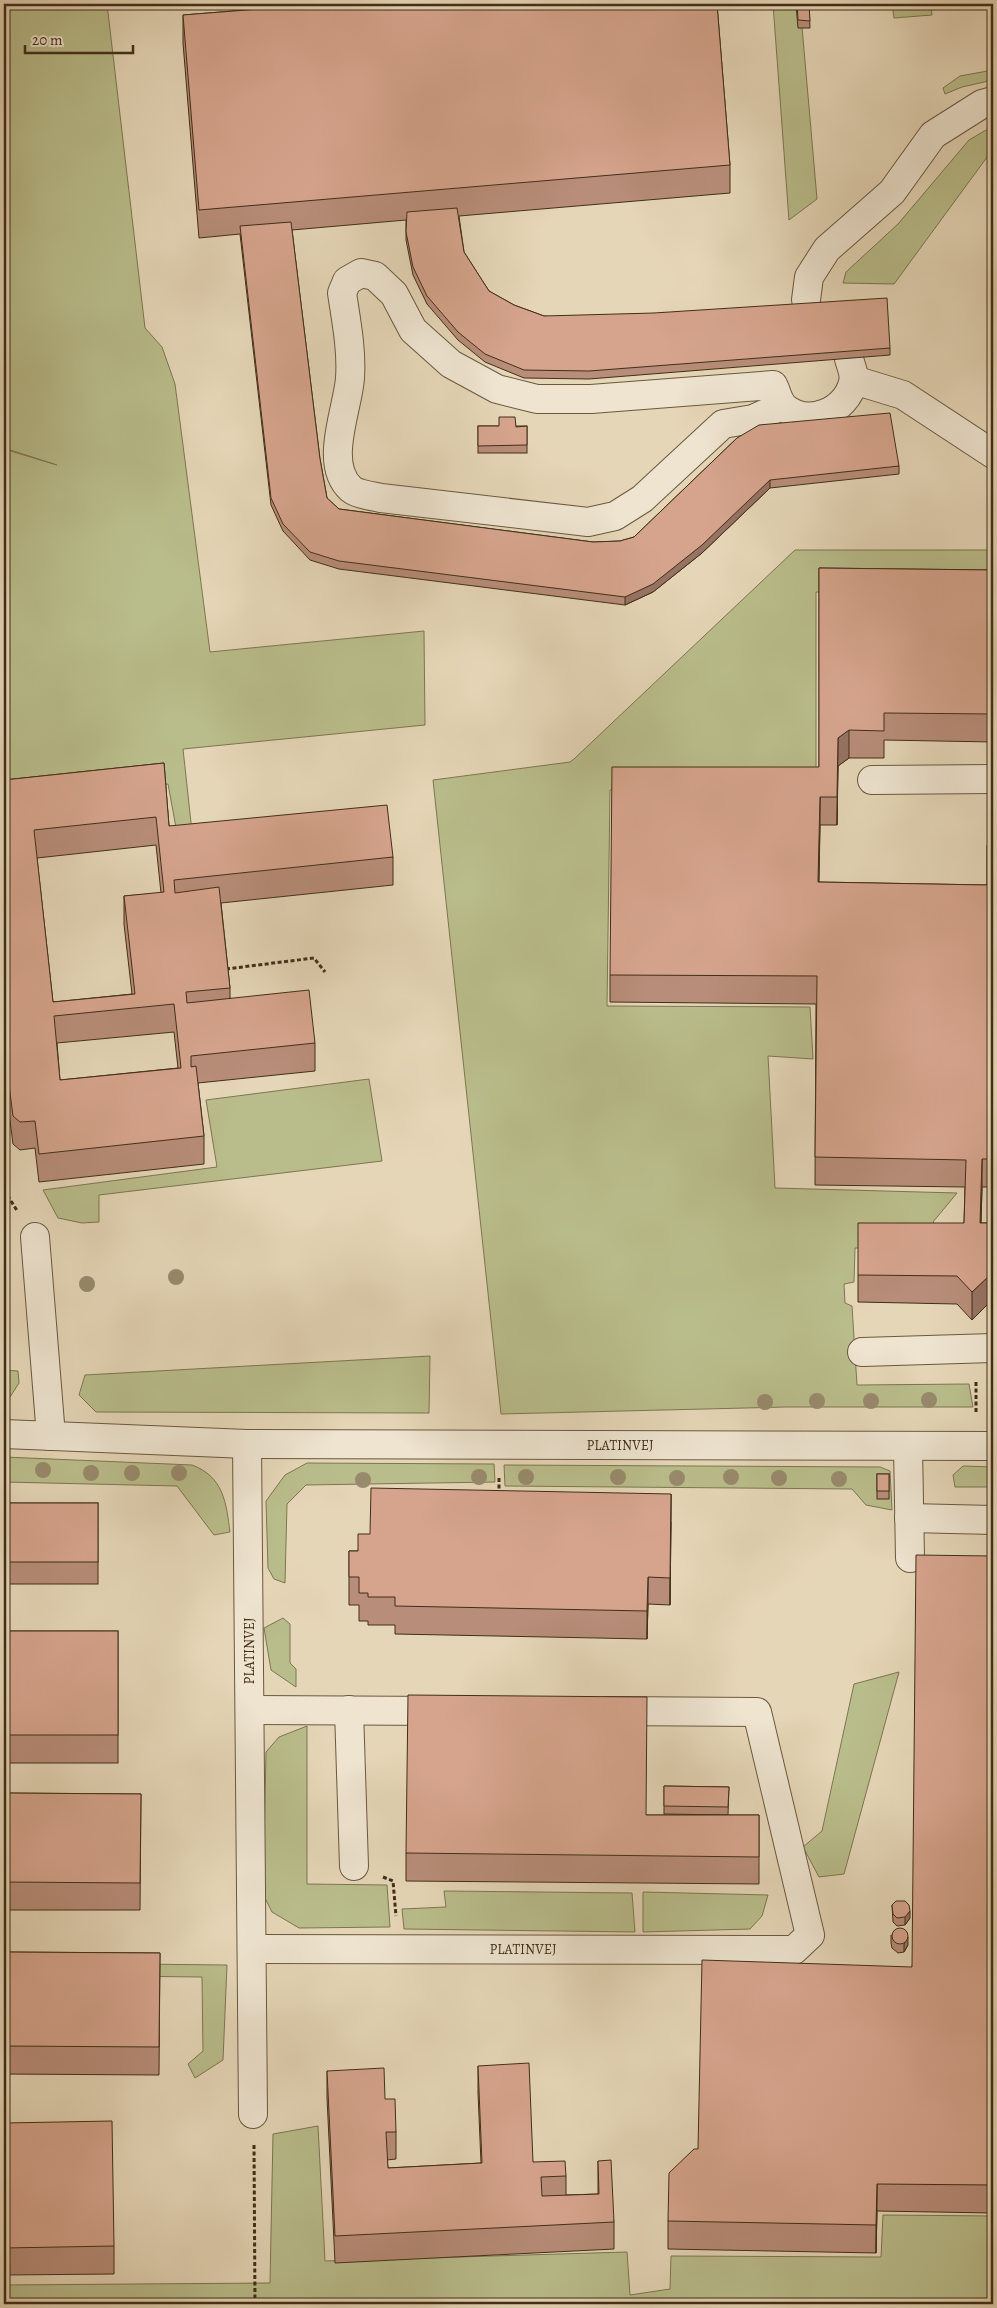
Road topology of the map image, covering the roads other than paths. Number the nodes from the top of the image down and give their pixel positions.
1 (993, 101) edge
2 (806, 300) dead end
3 (775, 386) junction
4 (993, 454) edge
5 (993, 779) edge
6 (872, 780) dead end
7 (35, 1238) dead end
8 (984, 1348) edge
9 (862, 1352) dead end
10 (4, 1434) edge
11 (51, 1436) junction
12 (247, 1444) junction
13 (908, 1446) junction
14 (985, 1446) edge
15 (909, 1518) junction
16 (993, 1520) edge
17 (910, 1558) dead end
18 (250, 1710) junction
19 (349, 1710) junction
20 (469, 1711) edge
21 (588, 1711) edge
22 (354, 1866) road end
23 (252, 1949) junction
24 (254, 2114) road end

1 - 2 street
3 - 3 street
3 - 4 street
5 - 6 street
7 - 11 street
8 - 9 street
10 - 11 street, PLATINVEJ
11 - 12 street, PLATINVEJ
12 - 13 street, PLATINVEJ
12 - 18 street, PLATINVEJ
13 - 14 street, PLATINVEJ
13 - 15 street
15 - 16 street
15 - 17 street
18 - 19 street
18 - 23 street, PLATINVEJ
19 - 20 street
19 - 22 street
21 - 23 street, PLATINVEJ
23 - 24 street, PLATINVEJ

